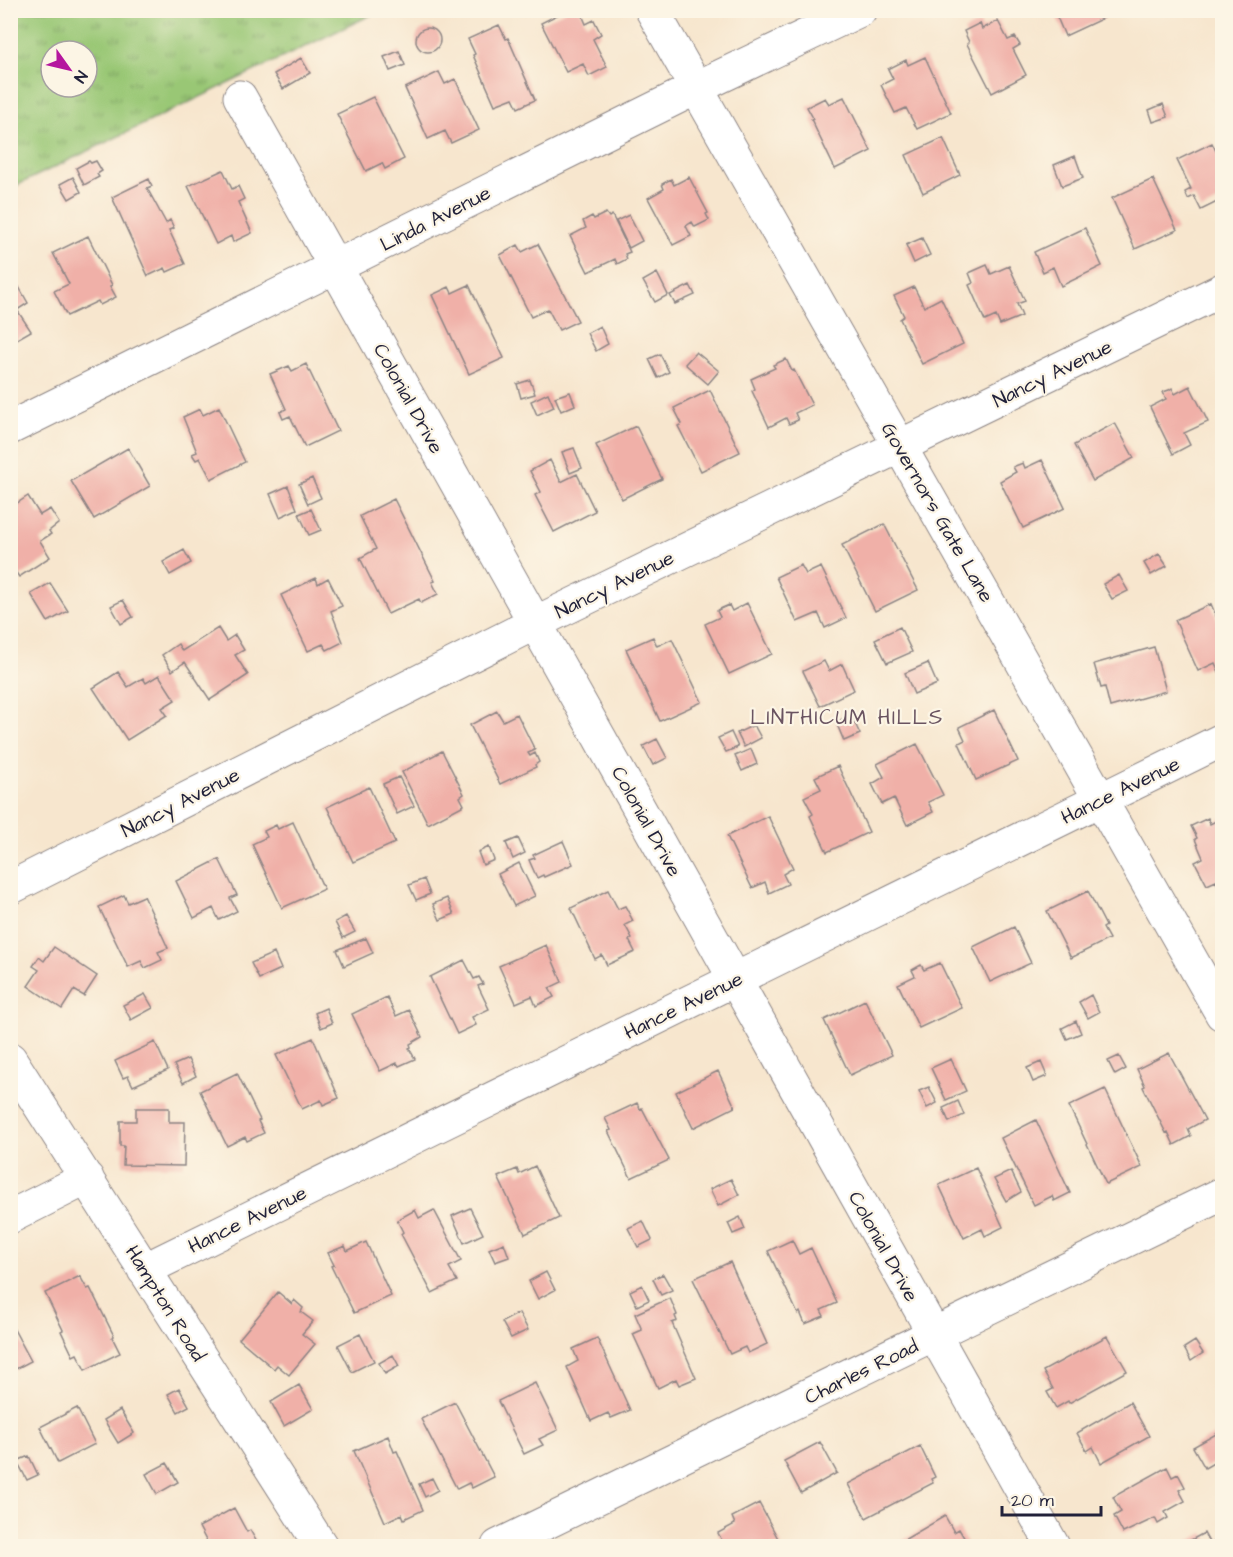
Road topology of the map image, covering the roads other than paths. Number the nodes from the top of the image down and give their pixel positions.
1 (652, 10) edge
2 (860, 10) edge
3 (696, 88) junction
4 (240, 97) dead end
5 (336, 268) junction
6 (1222, 290) edge
7 (10, 428) edge
8 (900, 446) junction
9 (535, 623) junction
10 (1222, 740) edge
11 (1101, 800) junction
12 (10, 888) edge
13 (735, 979) junction
14 (1222, 1014) edge
15 (10, 1059) edge
16 (87, 1178) junction
17 (1222, 1194) edge
18 (10, 1217) edge
19 (144, 1270) junction
20 (934, 1335) junction
21 (321, 1546) edge
22 (498, 1546) edge
23 (1053, 1546) edge

1 - 3 street, Governors Gate Lane
2 - 3 street, Linda Avenue
3 - 5 street, Linda Avenue
3 - 8 street, Governors Gate Lane
4 - 5 street, Colonial Drive
5 - 7 street, Linda Avenue
5 - 9 street, Colonial Drive
6 - 8 street, Nancy Avenue
8 - 9 street, Nancy Avenue
8 - 11 street, Governors Gate Lane
9 - 12 street, Nancy Avenue
9 - 13 street, Colonial Drive
10 - 11 street, Hance Avenue
11 - 13 street, Hance Avenue
11 - 14 street, Governors Gate Lane
13 - 19 street, Hance Avenue
13 - 20 street, Colonial Drive
15 - 16 street, Hampton Road
16 - 18 street
16 - 19 street, Hampton Road
17 - 20 street, Charles Road
19 - 21 street, Hampton Road
20 - 22 street, Charles Road
20 - 23 street, Colonial Drive

